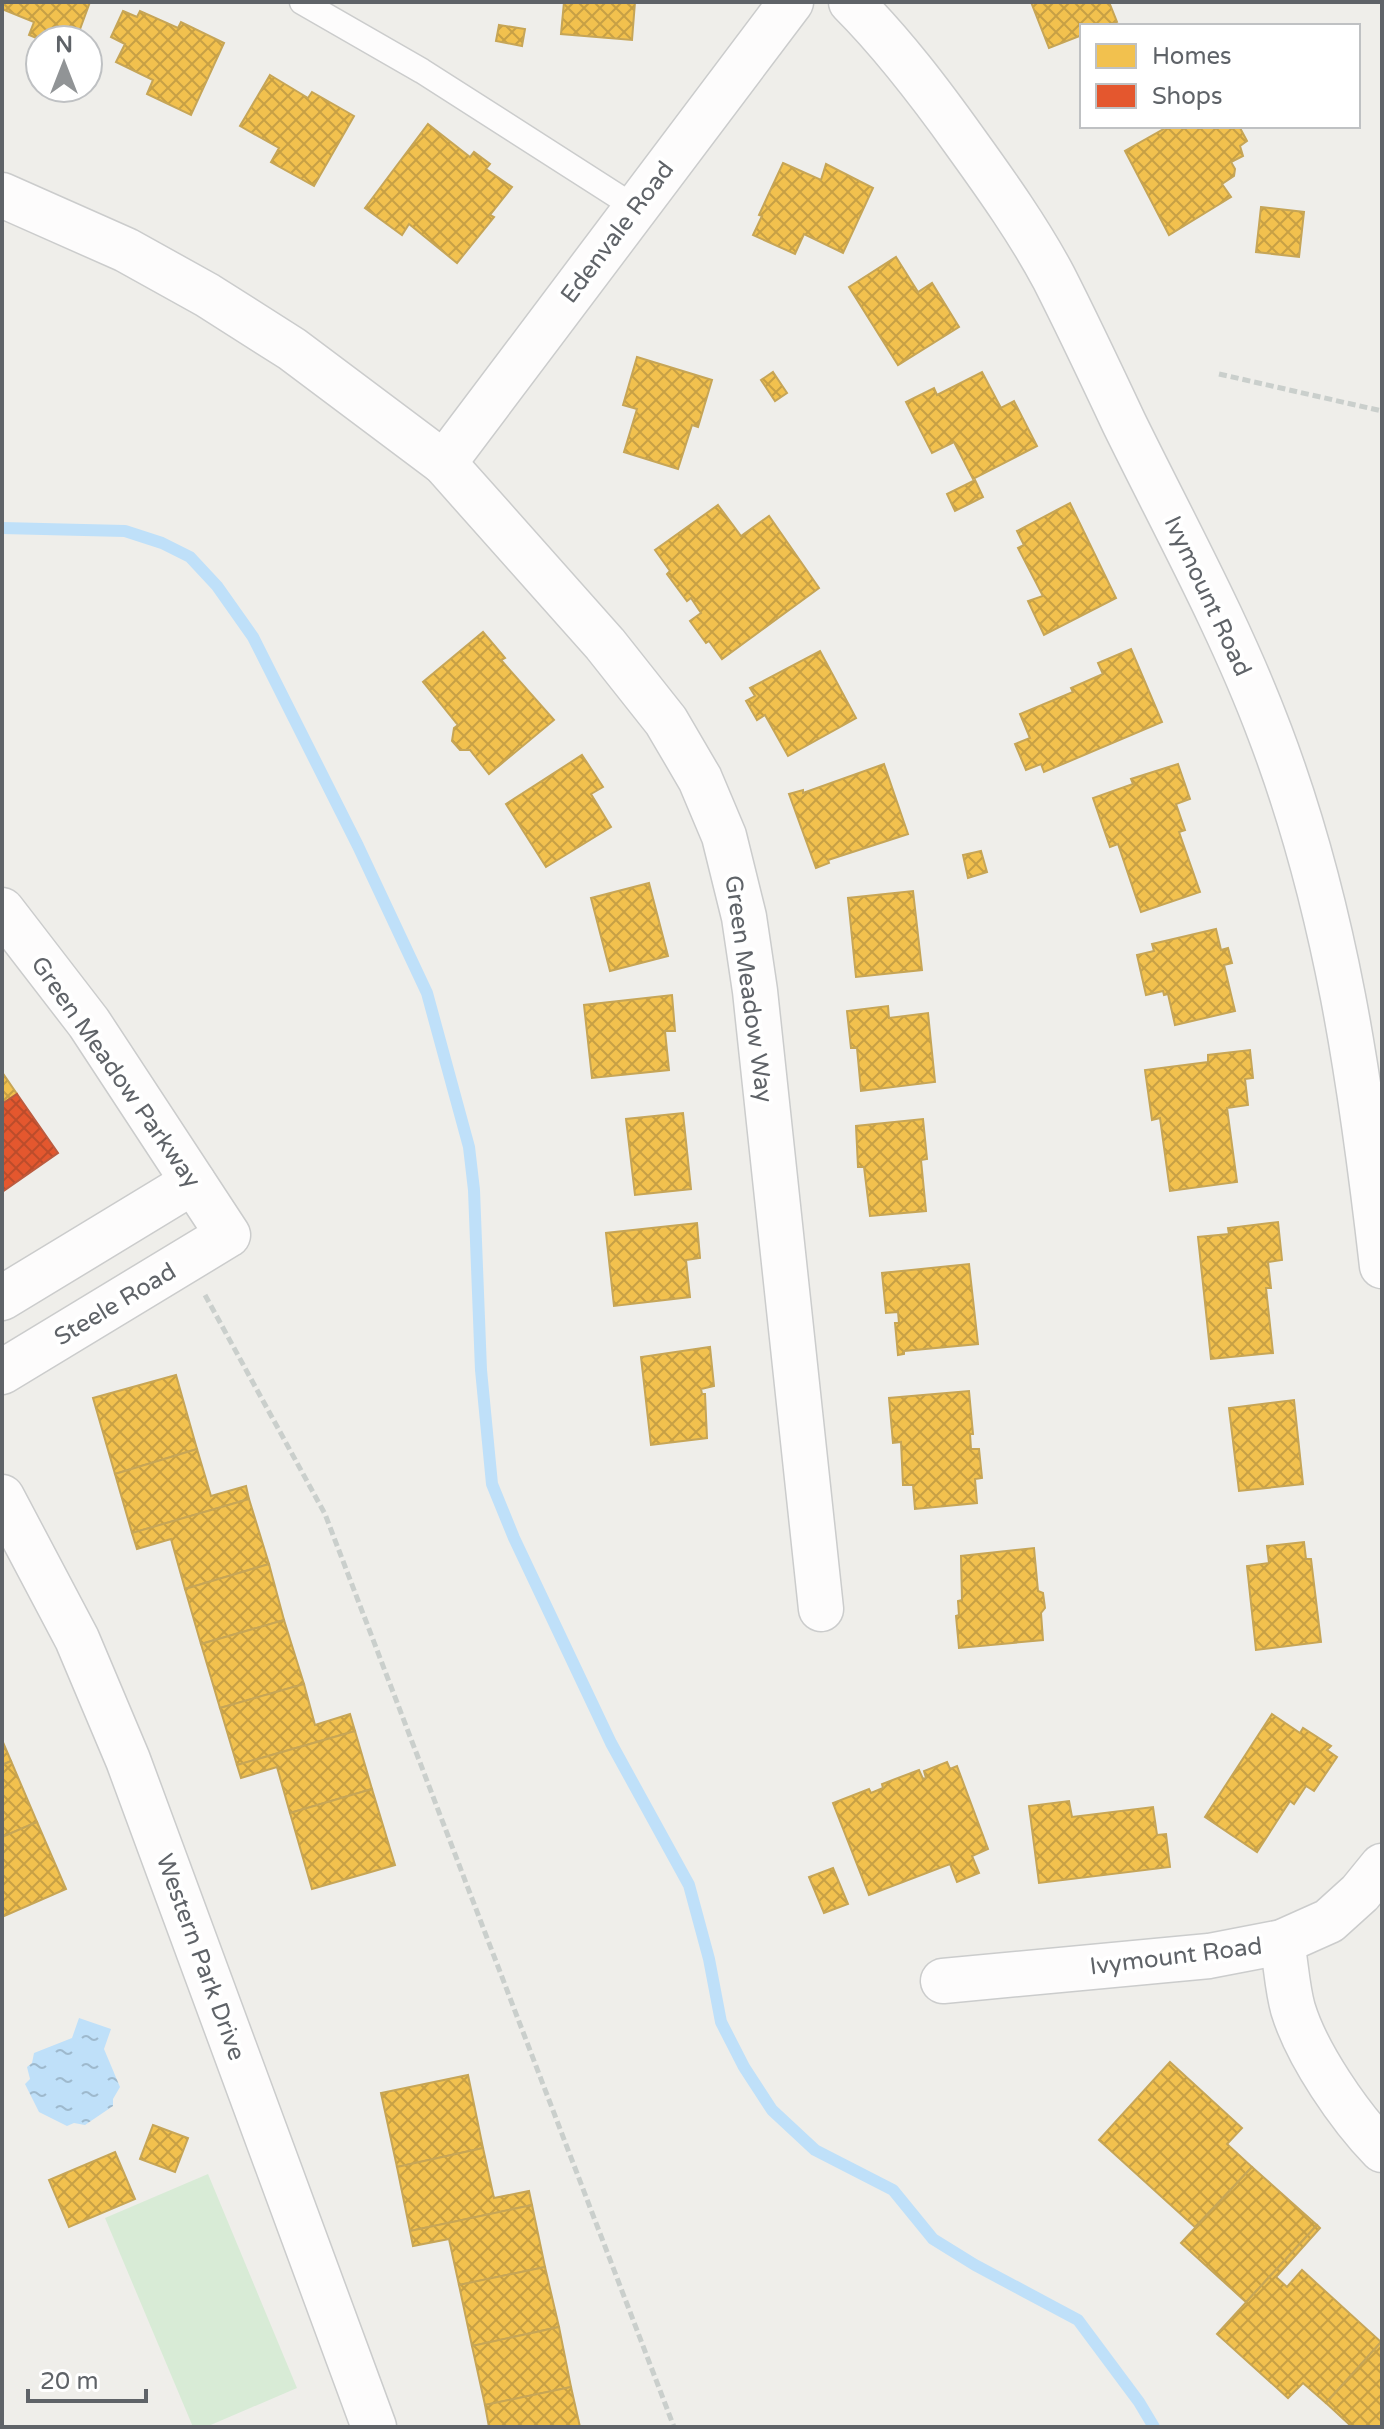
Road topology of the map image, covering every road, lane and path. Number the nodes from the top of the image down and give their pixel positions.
1 (302, 2) edge
2 (791, 2) edge
3 (851, 2) edge
4 (2, 195) edge
5 (636, 208) junction
6 (1219, 374) dead end
7 (1382, 411) edge
8 (444, 463) junction
9 (2, 910) edge
10 (193, 1182) junction
11 (228, 1235) joint
12 (186, 1261) junction
13 (1382, 1265) edge
14 (2, 1298) edge
15 (2, 1372) edge
16 (2, 1497) edge
17 (821, 1609) dead end
18 (1382, 1866) edge
19 (1282, 1942) junction
20 (943, 1981) dead end
21 (1382, 2150) edge
22 (374, 2427) edge
23 (674, 2427) edge

1 - 5 lane
2 - 5 street, Edenvale Road
3 - 13 street, Ivymount Road
4 - 8 street
5 - 8 street, Edenvale Road
6 - 7 path
8 - 17 street, Green Meadow Way
9 - 10 street, Green Meadow Parkway
10 - 11 street, Green Meadow Parkway
10 - 14 street
11 - 12 street, Steele Road
12 - 15 street, Steele Road
12 - 23 path
16 - 22 street, Western Park Drive
18 - 19 street, Ivymount Road
19 - 20 street, Ivymount Road
19 - 21 street

